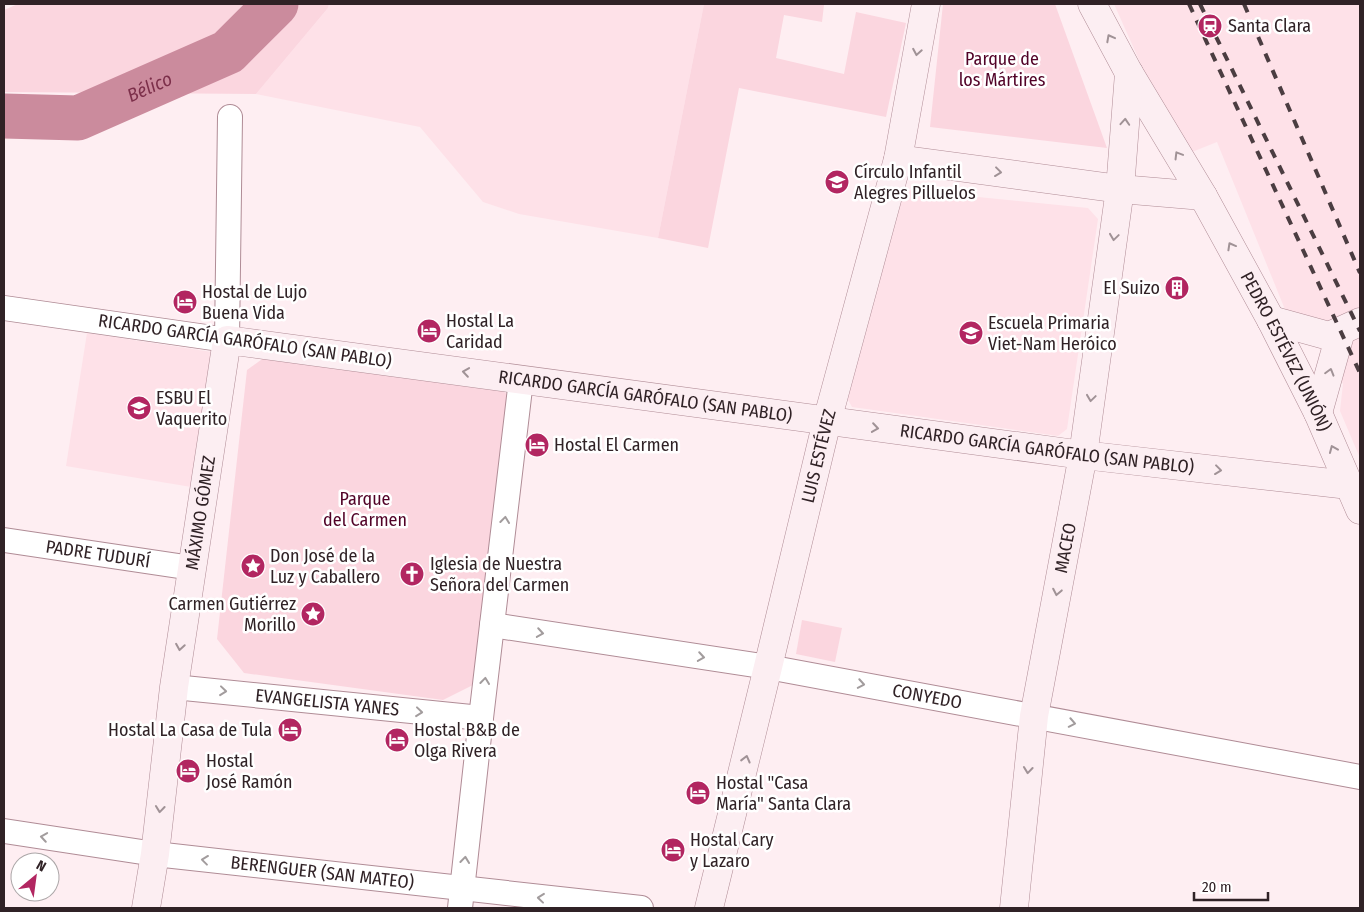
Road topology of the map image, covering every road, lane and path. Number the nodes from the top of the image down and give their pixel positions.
1 (926, 4) edge
2 (1092, 4) edge
3 (1129, 73) junction
4 (230, 117) dead end
5 (898, 159) junction
6 (1120, 188) junction
7 (1203, 196) junction
8 (4, 308) edge
9 (1271, 320) junction
10 (1351, 327) edge
11 (228, 340) junction
12 (521, 380) junction
13 (1318, 413) junction
14 (827, 421) junction
15 (1083, 455) junction
16 (1349, 485) junction
17 (1360, 510) edge
18 (4, 540) edge
19 (192, 568) junction
20 (492, 625) junction
21 (768, 667) junction
22 (174, 687) junction
23 (1034, 716) junction
24 (480, 718) junction
25 (1360, 777) edge
26 (4, 831) edge
27 (155, 854) junction
28 (461, 899) edge
29 (146, 908) edge
30 (641, 908) edge
31 (709, 908) edge
32 (1014, 908) edge

1 -> 5 main road, LUIS ESTÉVEZ
3 -> 2 main road
6 -> 3 main road
7 -> 3 main road
4 - 11 street, MÁXIMO GÓMEZ
5 -> 6 main road
5 - 14 main road, LUIS ESTÉVEZ
6 - 7 main road
6 -> 15 main road, MACEO
9 -> 7 main road, PEDRO ESTÉVEZ (UNIÓN)
8 - 11 street, RICARDO GARCÍA GARÓFALO (SAN PABLO)
9 - 10 main road
9 - 13 main road, PEDRO ESTÉVEZ (UNIÓN)
13 -> 10 main road
12 -> 11 main road, RICARDO GARCÍA GARÓFALO (SAN PABLO)
11 - 19 main road, MÁXIMO GÓMEZ
12 - 14 main road, RICARDO GARCÍA GARÓFALO (SAN PABLO)
20 -> 12 street
16 -> 13 main road, PEDRO ESTÉVEZ (UNIÓN)
14 -> 15 main road, RICARDO GARCÍA GARÓFALO (SAN PABLO)
14 - 21 main road, LUIS ESTÉVEZ
15 -> 16 main road, RICARDO GARCÍA GARÓFALO (SAN PABLO)
15 -> 23 main road, MACEO
16 - 17 main road, PEDRO ESTÉVEZ (UNIÓN)
18 - 19 street, PADRE TUDURÍ
19 -> 22 main road, MÁXIMO GÓMEZ
20 -> 21 street, CONYEDO
24 -> 20 street
21 -> 23 street, CONYEDO
31 -> 21 main road, LUIS ESTÉVEZ
22 -> 24 street, EVANGELISTA YANES
22 -> 27 main road, MÁXIMO GÓMEZ
23 -> 25 street, CONYEDO
23 -> 32 main road, MACEO
28 -> 24 street
27 -> 26 street, BERENGUER (SAN MATEO)
28 -> 27 street, BERENGUER (SAN MATEO)
27 - 29 main road, MÁXIMO GÓMEZ
30 -> 28 street, BERENGUER (SAN MATEO)

